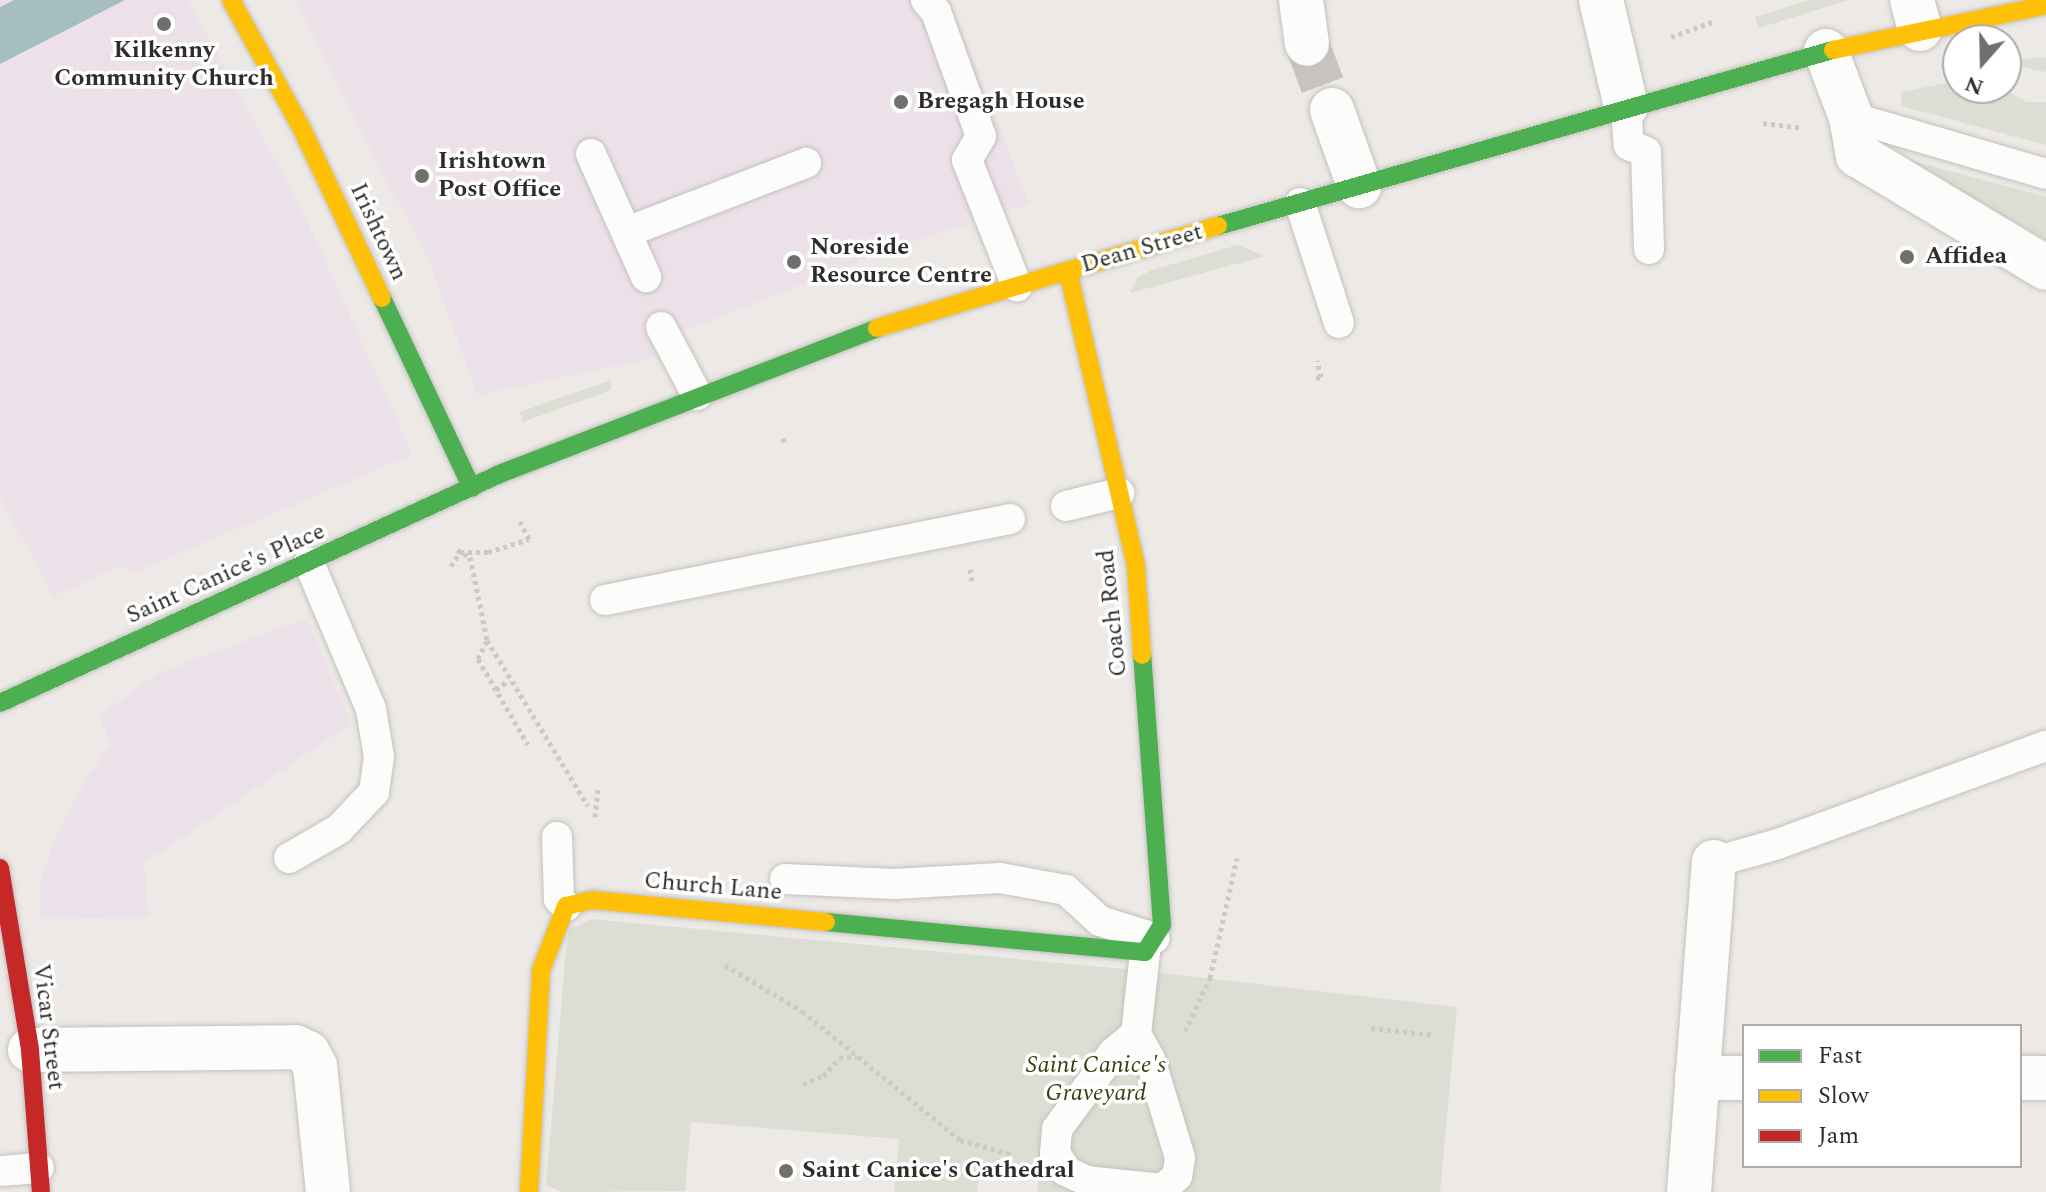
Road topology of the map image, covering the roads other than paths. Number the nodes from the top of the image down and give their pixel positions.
1 (231, 0) edge
2 (926, 0) edge
3 (1301, 0) edge
4 (1601, 0) edge
5 (2046, 5) edge
6 (1916, 15) edge
7 (1307, 44) tunnel mouth
8 (1826, 51) junction
9 (1626, 106) junction
10 (1332, 110) tunnel mouth
11 (1834, 123) junction
12 (591, 154) dead end
13 (806, 163) dead end
14 (2046, 174) edge
15 (1359, 186) junction
16 (1300, 203) junction
17 (627, 232) junction
18 (1649, 249) dead end
19 (2046, 268) edge
20 (1068, 271) junction
21 (646, 277) dead end
22 (1017, 286) junction
23 (1339, 323) dead end
24 (661, 327) dead end
25 (697, 395) junction
26 (472, 488) junction
27 (1119, 493) junction
28 (1066, 506) dead end
29 (1010, 519) dead end
30 (309, 563) junction
31 (605, 600) dead end
32 (0, 703) edge
33 (2046, 746) edge
34 (557, 837) dead end
35 (289, 858) dead end
36 (1714, 862) joint
37 (0, 868) edge
38 (785, 879) dead end
39 (566, 906) junction
40 (5, 934) edge
41 (1149, 945) junction
42 (1143, 1047) junction
43 (30, 1050) junction
44 (1697, 1078) junction
45 (1742, 1078) edge
46 (2022, 1078) edge
47 (2046, 1078) edge
48 (2, 1171) edge
49 (40, 1180) edge
50 (328, 1192) edge
51 (529, 1192) edge
52 (1689, 1192) edge

1 - 26 main road, Irishtown
2 - 22 lane
3 - 7 street
4 - 9 street
5 - 6 main road, Dean Street
6 - 8 main road, Dean Street
8 - 9 main road, Dean Street
8 - 11 street
9 - 15 main road, Dean Street
9 - 18 lane
10 - 15 street
11 - 14 lane
11 - 19 street
12 - 17 lane
13 - 17 lane
15 - 16 main road, Dean Street
16 - 20 main road, Dean Street
16 - 23 lane
17 - 21 lane
20 - 22 main road, Dean Street
20 - 27 main road, Coach Road
22 - 25 main road, Dean Street
24 - 25 lane
25 - 26 main road, Dean Street
26 - 30 main road, Saint Canice's Place
27 - 28 lane
27 - 41 main road, Coach Road
29 - 31 lane
30 - 32 main road, Saint Canice's Place
30 - 35 lane
33 - 36 lane
34 - 39 lane
36 - 44 street
37 - 40 main road, Vicar Street
38 - 41 lane
39 - 41 main road, Church Lane
39 - 51 main road
40 - 43 main road, Vicar Street
41 - 42 lane
42 - 42 lane
43 - 49 main road, Vicar Street
43 - 50 street
44 - 45 street
44 - 52 street
46 - 47 street
48 - 49 lane

